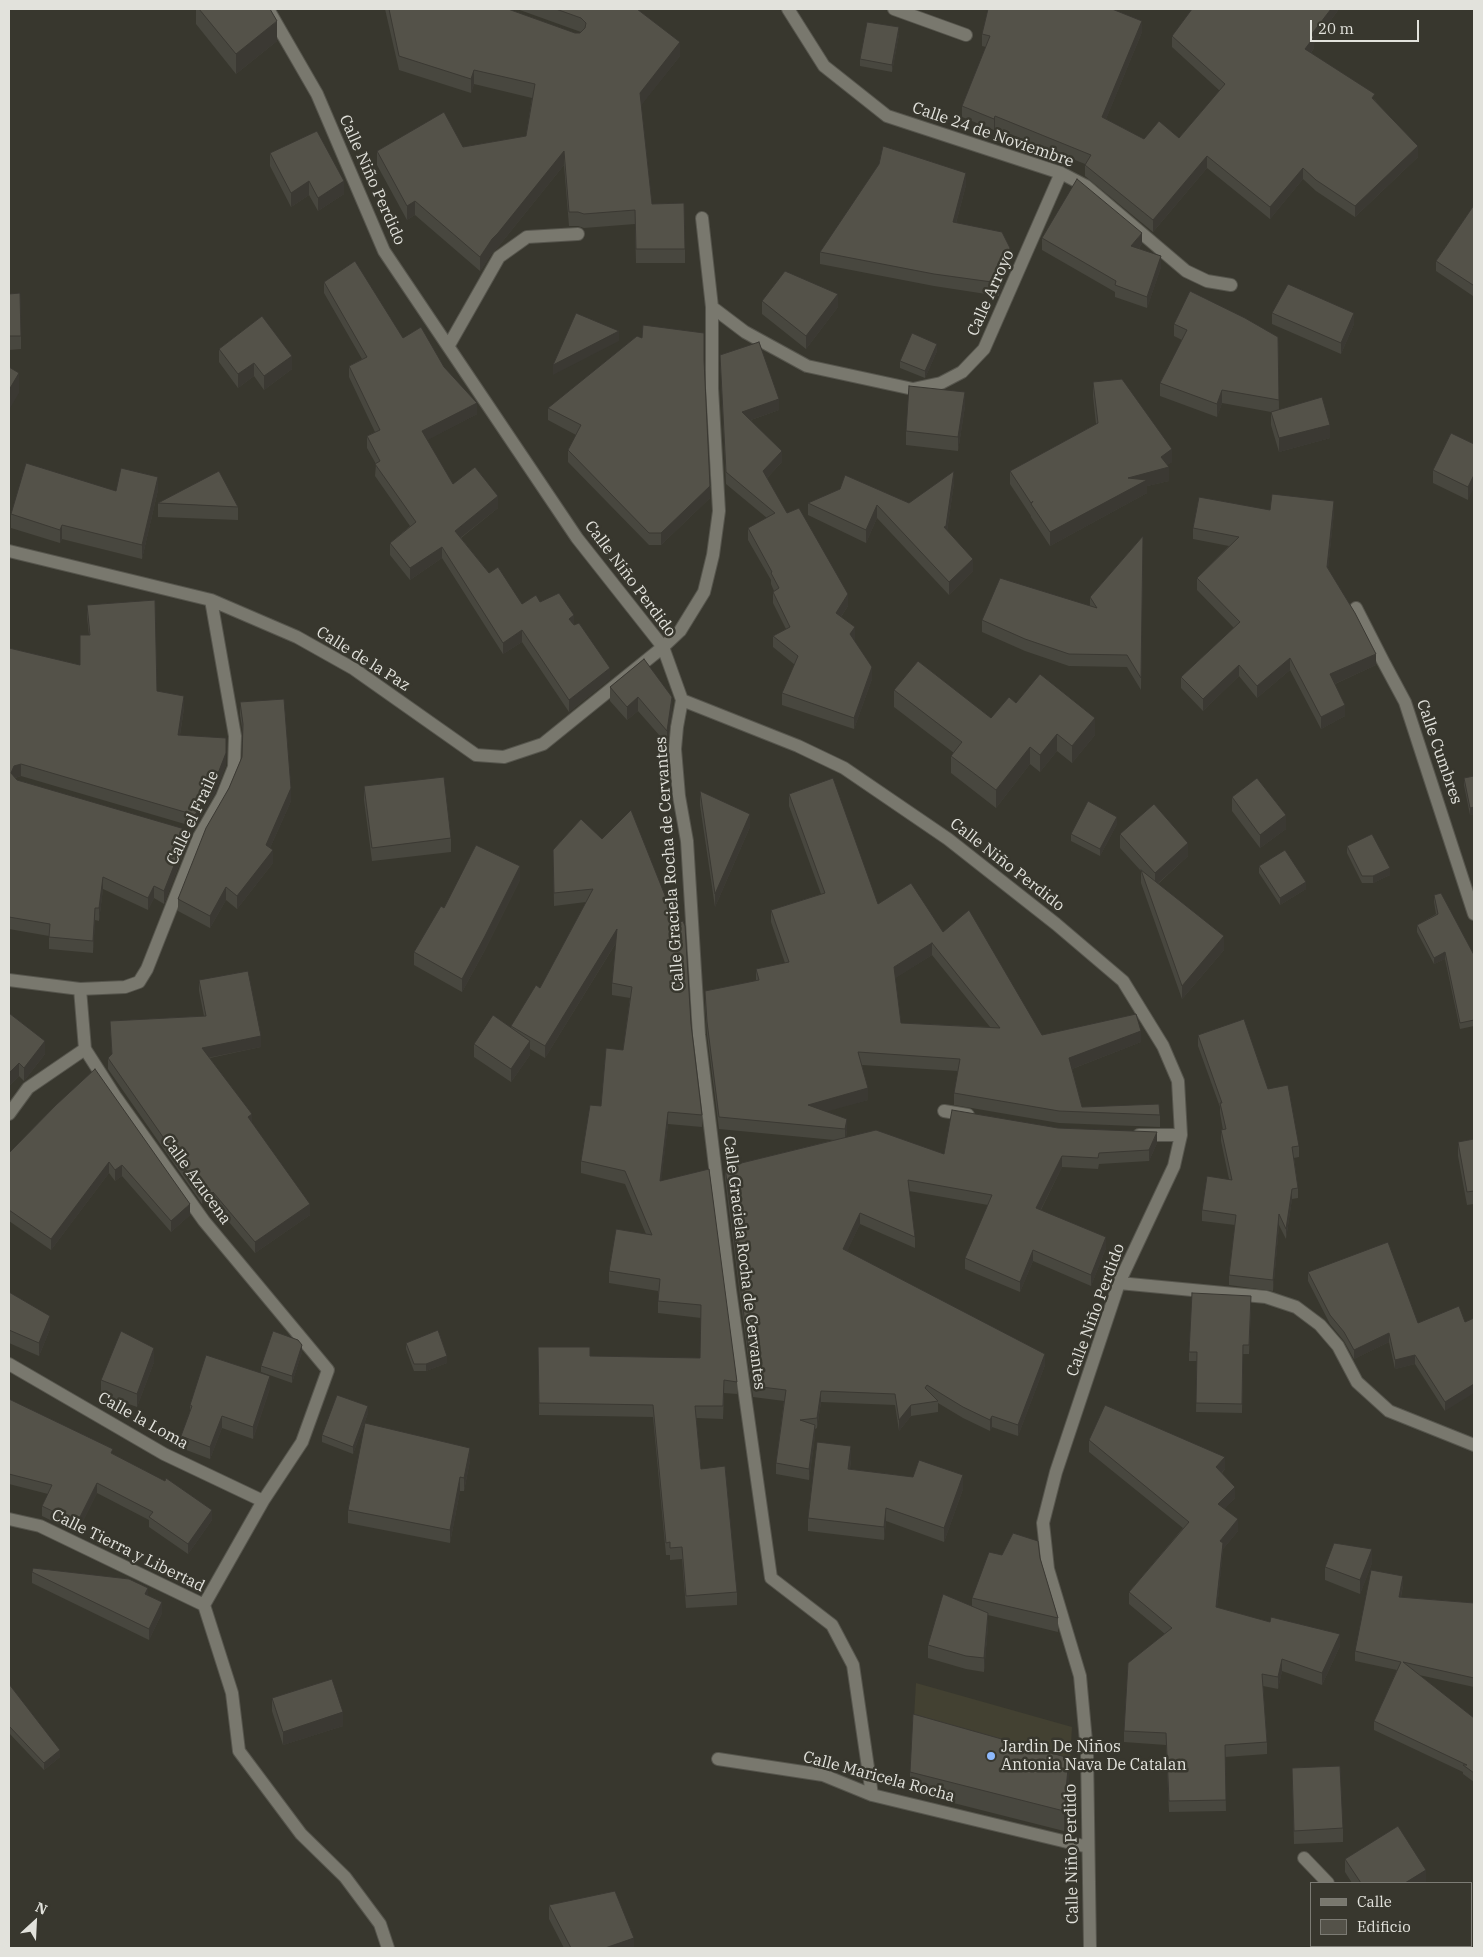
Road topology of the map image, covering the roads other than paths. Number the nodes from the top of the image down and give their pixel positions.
1 (268, 9) edge
2 (788, 9) edge
3 (894, 9) edge
4 (966, 35) dead end
5 (1061, 173) junction
6 (702, 218) dead end
7 (578, 234) dead end
8 (1231, 285) dead end
9 (712, 307) junction
10 (449, 345) junction
11 (9, 551) edge
12 (211, 600) junction
13 (1356, 608) dead end
14 (663, 647) junction
15 (682, 700) junction
16 (1474, 914) edge
17 (9, 980) edge
18 (80, 989) junction
19 (85, 1049) junction
20 (944, 1111) dead end
21 (9, 1114) edge
22 (982, 1117) edge
23 (1130, 1135) edge
24 (1181, 1135) junction
25 (1119, 1283) junction
26 (9, 1364) edge
27 (328, 1370) joint
28 (1474, 1445) edge
29 (263, 1501) junction
30 (9, 1519) edge
31 (204, 1605) junction
32 (718, 1758) dead end
33 (872, 1795) junction
34 (1088, 1847) junction
35 (1304, 1858) dead end
36 (1327, 1882) edge
37 (388, 1948) edge
38 (1090, 1948) edge

1 - 10 street, Calle Niño Perdido
2 - 5 street, Calle 24 de Noviembre
3 - 4 street
5 - 8 street, Calle 24 de Noviembre
5 - 9 street, Calle Arroyo
6 - 9 street
7 - 10 street
9 - 14 street, Calle de la Paz
10 - 14 street, Calle Niño Perdido
11 - 12 street, Calle de la Paz
12 - 14 street, Calle de la Paz
12 - 18 street, Calle el Fraile
13 - 16 street, Calle Cumbres
14 - 15 street, Calle Niño Perdido
15 - 24 street, Calle Niño Perdido
15 - 33 street, Calle Graciela Rocha de Cervantes
17 - 18 street
18 - 19 street, Calle Azucena
19 - 21 street
19 - 27 street, Calle Azucena
20 - 22 street
23 - 24 street
24 - 25 street, Calle Niño Perdido
25 - 28 street
25 - 34 street, Calle Niño Perdido
26 - 29 street, Calle la Loma
27 - 29 street, Calle Tierra y Libertad
29 - 31 street, Calle Tierra y Libertad
30 - 31 street, Calle Tierra y Libertad
31 - 37 street, Calle Tierra y Libertad
32 - 33 street, Calle Maricela Rocha
33 - 34 street, Calle Maricela Rocha
34 - 38 street, Calle Niño Perdido
35 - 36 street

